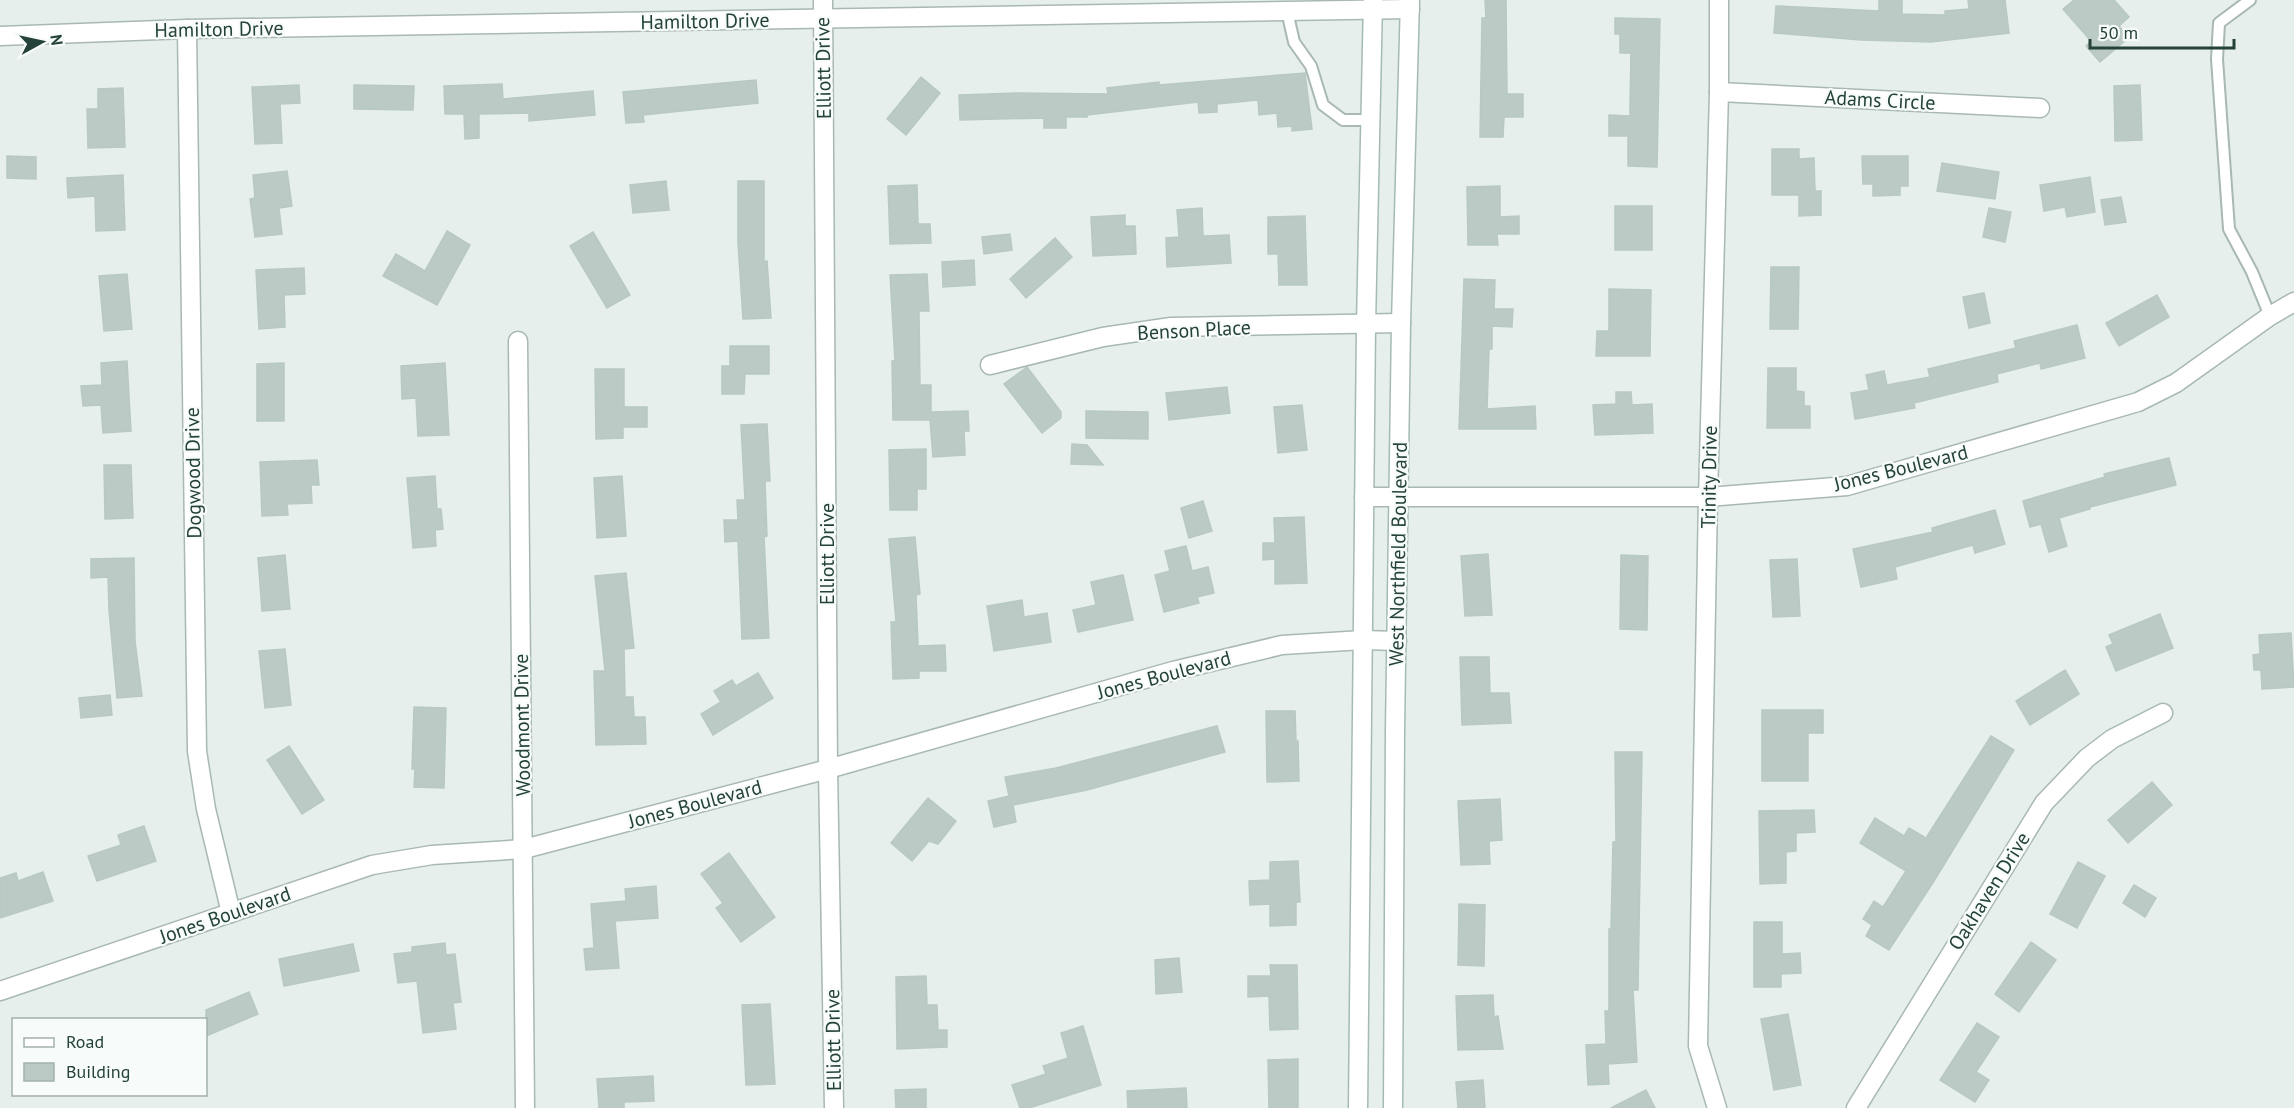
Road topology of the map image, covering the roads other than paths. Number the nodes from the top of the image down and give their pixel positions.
1 (823, 0) edge
2 (1719, 0) edge
3 (2250, 0) edge
4 (1410, 4) edge
5 (1373, 5) edge
6 (1287, 11) junction
7 (823, 19) junction
8 (187, 29) junction
9 (0, 36) edge
10 (1719, 92) junction
11 (2040, 108) dead end
12 (1371, 120) junction
13 (2294, 302) edge
14 (2270, 316) junction
15 (1401, 323) junction
16 (1366, 325) junction
17 (518, 341) dead end
18 (990, 365) dead end
19 (1364, 496) junction
20 (1708, 496) junction
21 (1398, 498) junction
22 (1363, 640) junction
23 (1397, 641) junction
24 (2163, 713) dead end
25 (828, 769) junction
26 (524, 849) junction
27 (231, 913) junction
28 (0, 991) edge
29 (525, 1108) edge
30 (834, 1108) edge
31 (1358, 1108) edge
32 (1393, 1108) edge
33 (1717, 1108) edge
34 (1856, 1108) edge

1 - 7 street, Elliott Drive
2 - 10 street, Trinity Drive
3 - 14 lane
4 - 5 street, Hamilton Drive
4 - 15 street, West Northfield Boulevard
5 - 6 street, Hamilton Drive
5 - 12 street, West Northfield Boulevard
6 - 7 street, Hamilton Drive
6 - 12 lane
7 - 8 street, Hamilton Drive
7 - 25 street, Elliott Drive
8 - 9 street, Hamilton Drive
8 - 27 street, Dogwood Drive
10 - 11 street, Adams Circle
10 - 20 street, Trinity Drive
12 - 16 street, West Northfield Boulevard
13 - 14 street, Jones Boulevard
14 - 20 street, Jones Boulevard
15 - 16 street, Benson Place
15 - 21 street, West Northfield Boulevard
16 - 18 street, Benson Place
16 - 19 street, West Northfield Boulevard
17 - 26 street, Woodmont Drive
19 - 21 street, Jones Boulevard
19 - 22 street, West Northfield Boulevard
20 - 21 street, Jones Boulevard
20 - 33 street, Trinity Drive
21 - 23 street, West Northfield Boulevard
22 - 23 street, Jones Boulevard
22 - 25 street, Jones Boulevard
22 - 31 street, West Northfield Boulevard
23 - 32 street, West Northfield Boulevard
24 - 34 street, Oakhaven Drive
25 - 26 street, Jones Boulevard
25 - 30 street, Elliott Drive
26 - 27 street, Jones Boulevard
26 - 29 street, Woodmont Drive
27 - 28 street, Jones Boulevard

